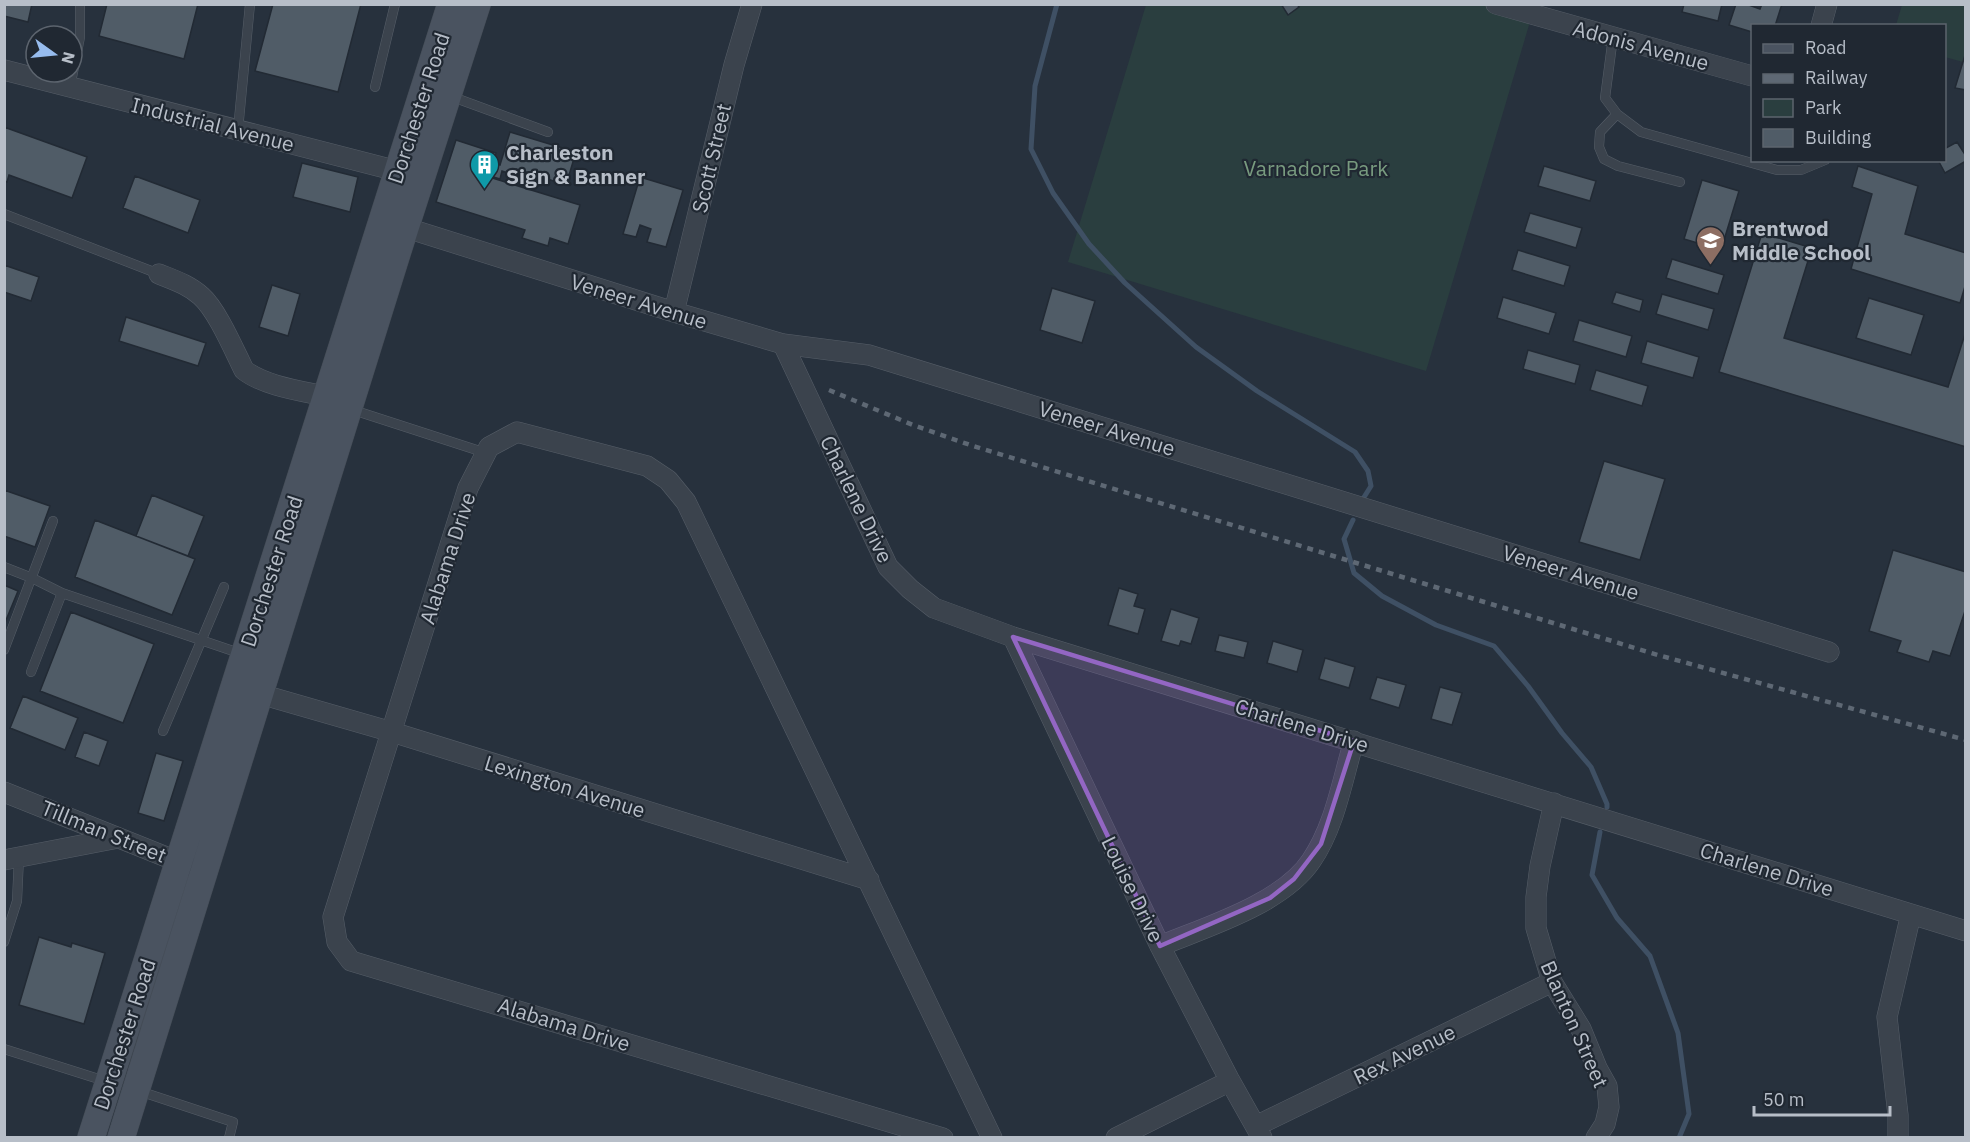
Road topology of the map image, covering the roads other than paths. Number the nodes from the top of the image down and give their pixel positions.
1 (80, 4) edge
2 (250, 4) edge
3 (395, 4) edge
4 (451, 4) edge
5 (477, 4) edge
6 (752, 4) edge
7 (1496, 4) edge
8 (1827, 4) edge
9 (1822, 24) edge
10 (1613, 37) junction
11 (4, 70) edge
12 (1751, 76) edge
13 (70, 87) junction
14 (375, 87) dead end
15 (448, 95) junction
16 (1617, 114) junction
17 (238, 130) junction
18 (548, 132) dead end
19 (1820, 162) edge
20 (410, 174) junction
21 (1680, 183) dead end
22 (4, 213) edge
23 (394, 224) junction
24 (159, 274) joint
25 (674, 312) junction
26 (783, 344) junction
27 (341, 402) junction
28 (486, 453) junction
29 (53, 521) dead end
30 (4, 567) edge
31 (32, 578) junction
32 (224, 587) dead end
33 (62, 593) junction
34 (1013, 637) junction
35 (202, 640) junction
36 (4, 650) edge
37 (1828, 652) dead end
38 (244, 655) junction
39 (31, 672) dead end
40 (260, 694) junction
41 (163, 730) dead end
42 (392, 732) junction
43 (1354, 741) junction
44 (4, 792) edge
45 (1554, 803) junction
46 (118, 837) junction
47 (12, 858) edge
48 (179, 861) junction
49 (203, 872) junction
50 (869, 880) junction
51 (1911, 914) junction
52 (1965, 931) edge
53 (4, 942) edge
54 (1160, 946) junction
55 (1552, 982) junction
56 (4, 1049) edge
57 (1230, 1081) junction
58 (108, 1082) junction
59 (136, 1090) junction
60 (1259, 1132) edge
61 (91, 1137) edge
62 (121, 1137) edge
63 (229, 1137) edge
64 (944, 1137) edge
65 (992, 1137) edge
66 (1116, 1137) edge
67 (1596, 1137) edge
68 (1898, 1137) edge

1 - 13 lane
2 - 17 lane
3 - 14 lane
4 - 20 main road, Dorchester Road
5 - 15 main road, Dorchester Road
6 - 25 street, Scott Street
7 - 10 street, Adonis Avenue
8 - 9 street
10 - 12 street, Adonis Avenue
10 - 16 lane
11 - 13 street, Industrial Avenue
13 - 17 street, Industrial Avenue
15 - 18 lane
15 - 20 main road, Dorchester Road
16 - 19 lane
16 - 21 lane
17 - 20 street, Industrial Avenue
20 - 23 main road, Dorchester Road
22 - 24 lane
23 - 25 street, Veneer Avenue
23 - 27 main road, Dorchester Road
24 - 27 street
25 - 26 street, Veneer Avenue
26 - 34 street, Charlene Drive
26 - 37 street, Veneer Avenue
27 - 28 lane
27 - 38 main road, Dorchester Road
27 - 40 main road, Dorchester Road
28 - 42 street, Alabama Drive
28 - 50 street, Alabama Drive
29 - 31 lane
30 - 31 lane
31 - 33 lane
31 - 36 lane
32 - 35 lane
33 - 35 lane
33 - 39 lane
34 - 43 street, Charlene Drive
34 - 54 street, Louise Drive
35 - 38 lane
35 - 41 lane
38 - 48 main road, Dorchester Road
40 - 42 street, Lexington Avenue
40 - 49 main road, Dorchester Road
42 - 50 street, Lexington Avenue
42 - 64 street, Alabama Drive
43 - 45 street, Charlene Drive
43 - 54 street
44 - 46 street, Tillman Street
45 - 51 street, Charlene Drive
45 - 55 street, Blanton Street
46 - 47 street
46 - 48 street, Tillman Street
47 - 53 lane
48 - 49 street, Tillman Street
48 - 58 main road, Dorchester Road
49 - 59 main road, Dorchester Road
50 - 65 street, Alabama Drive
51 - 52 street, Charlene Drive
51 - 68 street
54 - 57 street, Louise Drive
55 - 60 street, Rex Avenue
55 - 67 street, Blanton Street
56 - 58 lane
57 - 60 street, Louise Drive
57 - 66 street
58 - 61 main road, Dorchester Road
59 - 62 main road, Dorchester Road
59 - 63 lane

